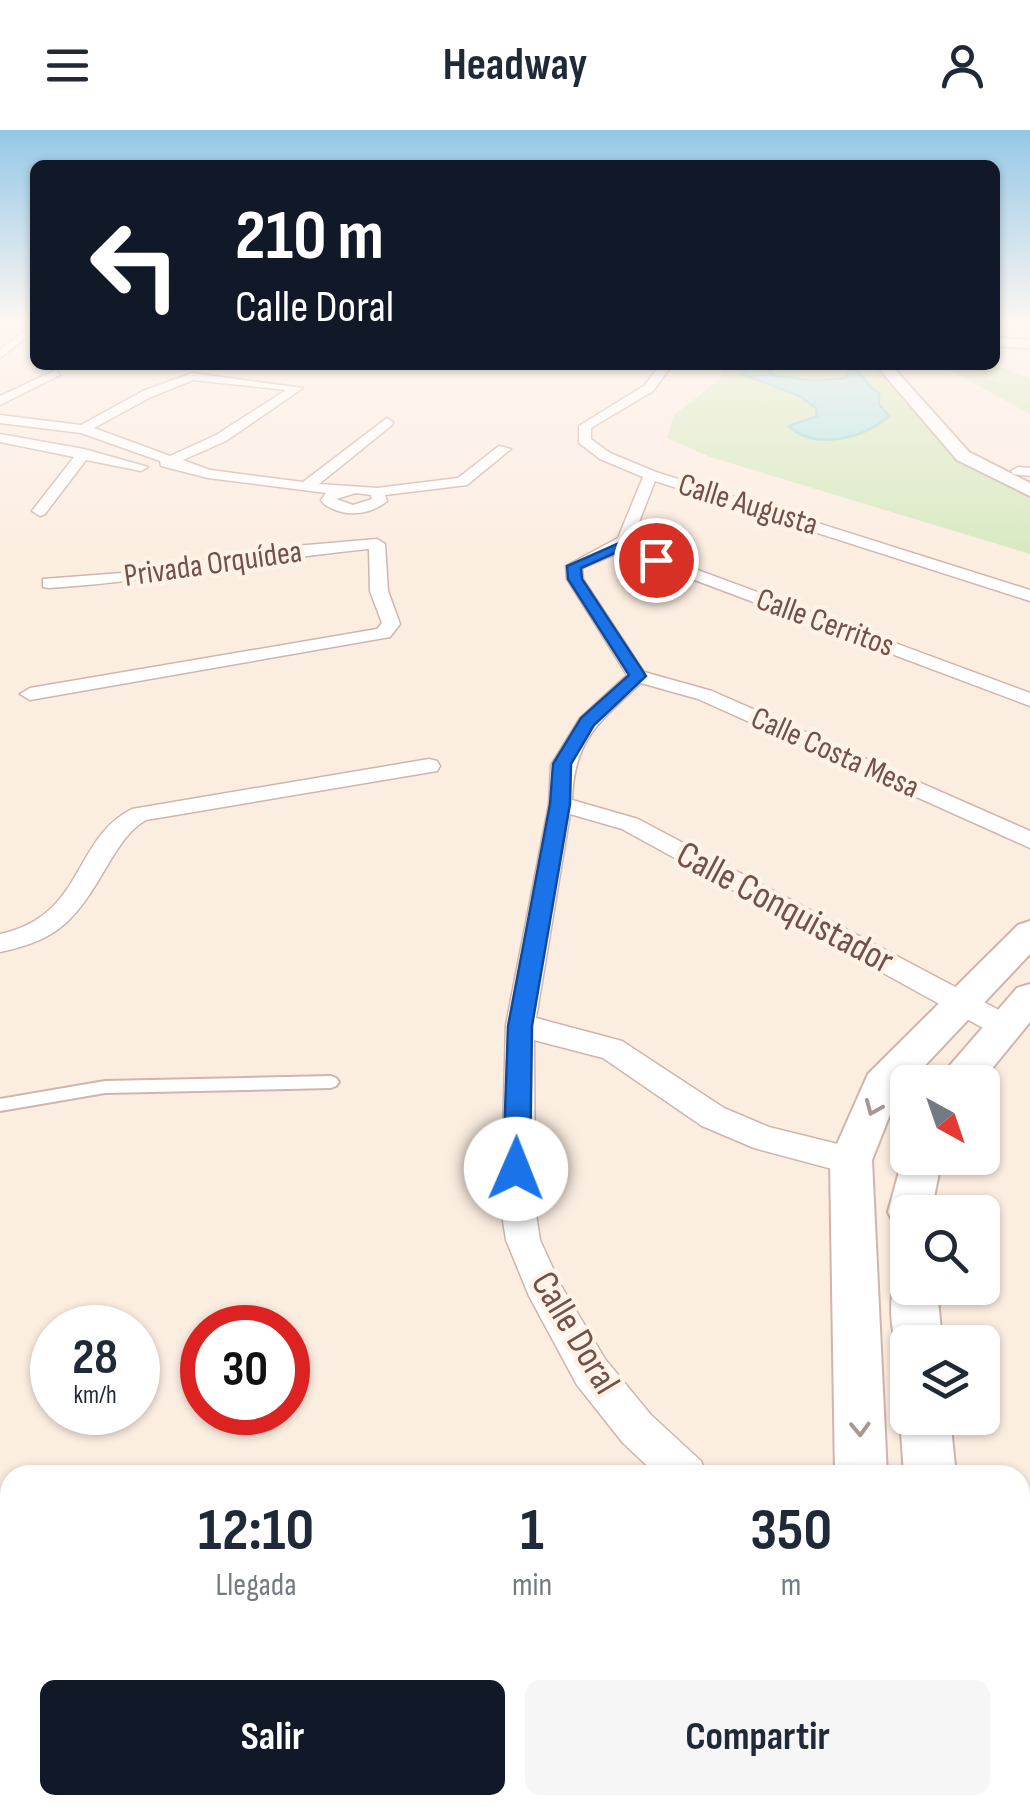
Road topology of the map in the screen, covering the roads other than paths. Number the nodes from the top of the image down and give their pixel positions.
1 (136, 401) edge
2 (277, 401) edge
3 (624, 401) edge
4 (914, 401) edge
5 (937, 401) edge
6 (0, 419) edge
7 (387, 422) dead end
8 (83, 429) junction
9 (0, 438) edge
10 (504, 449) dead end
11 (84, 453) junction
12 (171, 462) junction
13 (150, 469) junction
14 (1026, 473) edge
15 (650, 475) junction
16 (307, 486) junction
17 (1030, 490) edge
18 (377, 492) junction
19 (335, 496) junction
20 (351, 509) junction
21 (40, 511) dead end
22 (377, 544) junction
23 (619, 546) junction
24 (49, 583) dead end
25 (1030, 596) edge
26 (638, 676) junction
27 (30, 694) dead end
28 (1030, 700) edge
29 (429, 766) dead end
30 (560, 804) junction
31 (1030, 840) edge
32 (1030, 933) edge
33 (0, 943) edge
34 (1030, 996) edge
35 (959, 1002) junction
36 (520, 1026) junction
37 (1004, 1026) junction
38 (973, 1065) edge
39 (331, 1082) dead end
40 (0, 1105) edge
41 (851, 1160) junction
42 (926, 1435) edge
43 (677, 1465) edge
44 (861, 1465) edge
45 (929, 1465) edge

1 - 8 street
2 - 12 street
3 - 15 street, Calle Augusta
4 - 17 street
5 - 14 street
6 - 8 street
7 - 16 street
8 - 12 street
9 - 11 street
10 - 18 street
11 - 13 street
11 - 21 street
12 - 13 street
12 - 16 street
13 - 19 street
15 - 23 street
15 - 25 street, Calle Augusta
16 - 19 street
18 - 19 street
18 - 20 street
19 - 20 street
20 - 22 street
22 - 24 street, Privada Orquídea
22 - 27 street
23 - 26 street
23 - 28 street, Calle Cerritos
26 - 30 street, Calle Doral
26 - 31 street, Calle Costa Mesa
29 - 33 street
30 - 35 street, Calle Conquistador
30 - 36 street, Calle Doral
32 - 35 street
34 - 37 street
35 - 37 street, Calle Conquistador
35 -> 41 street
36 - 41 street
36 - 43 street, Calle Doral
37 - 38 street
39 - 40 lane
41 -> 44 street
42 - 45 street

